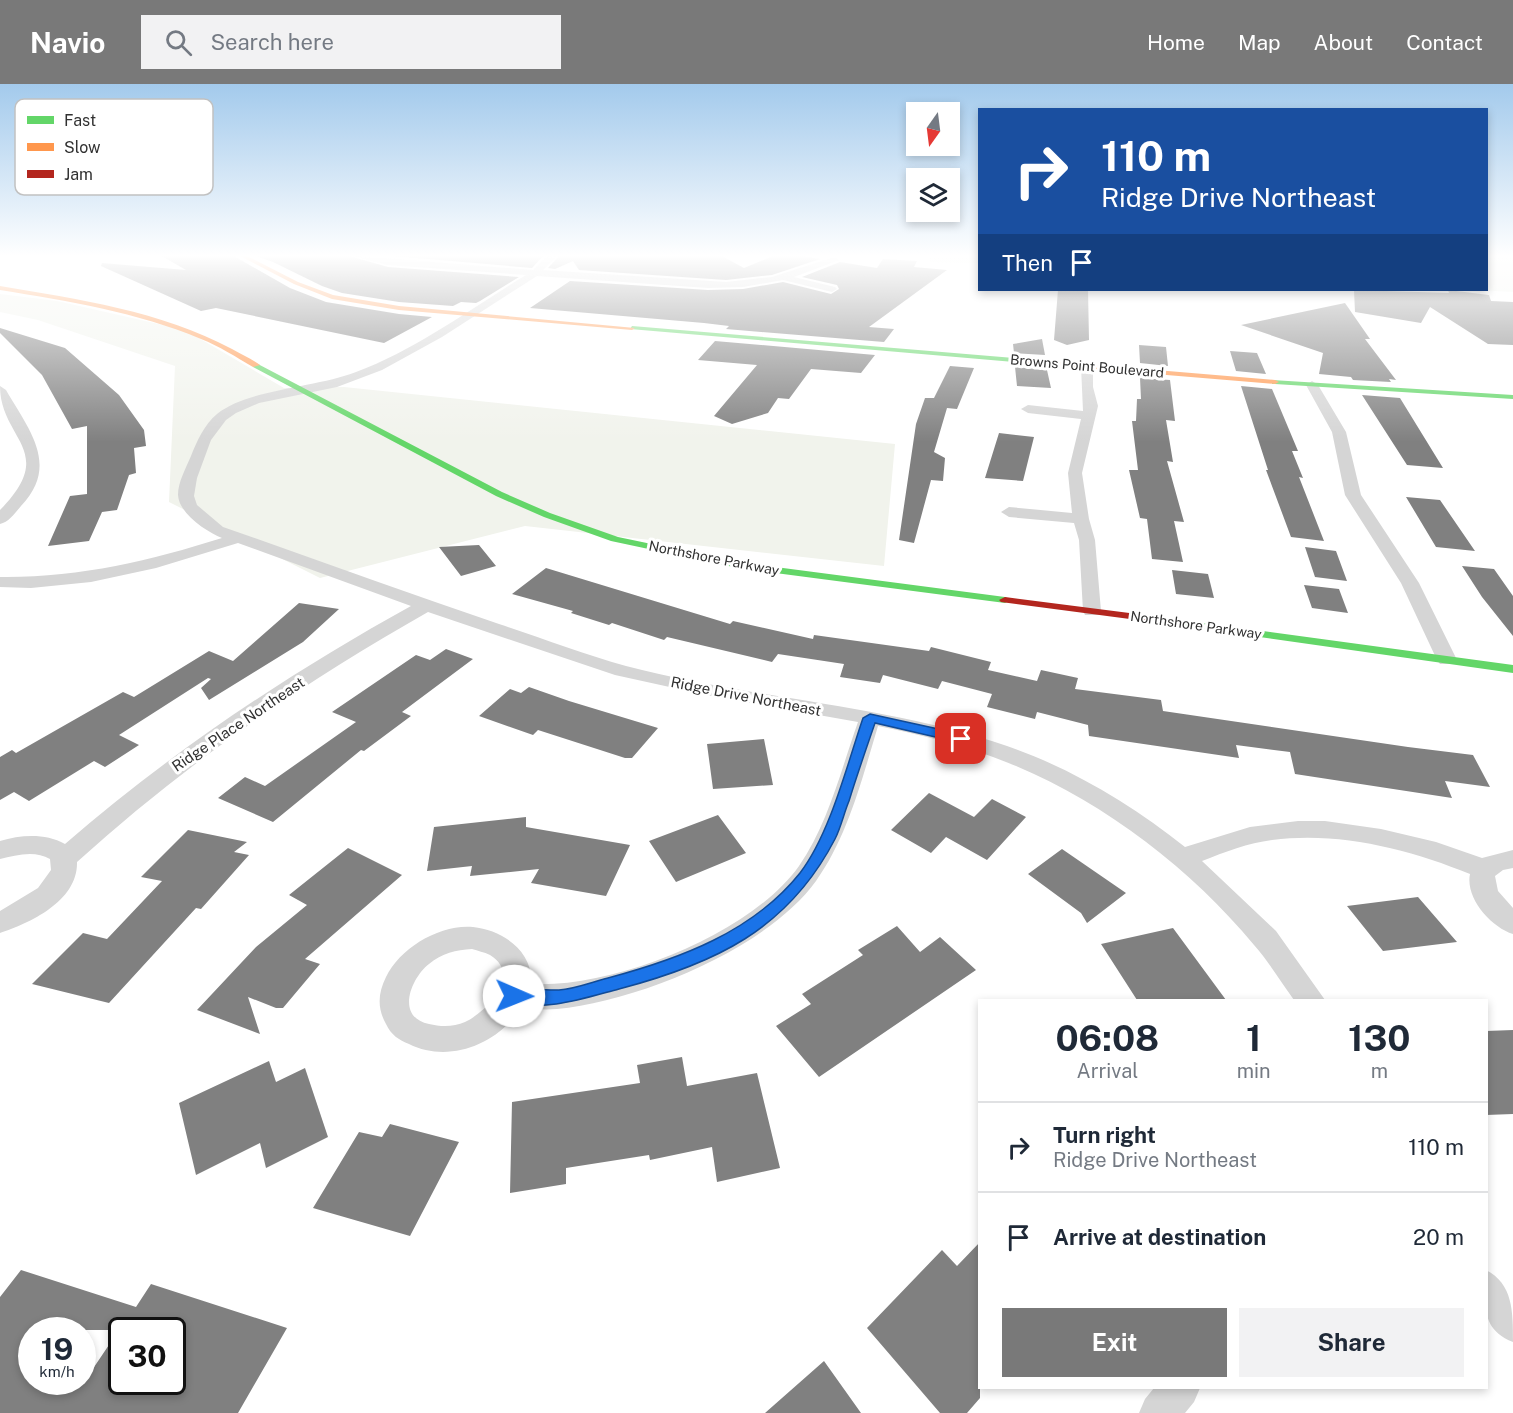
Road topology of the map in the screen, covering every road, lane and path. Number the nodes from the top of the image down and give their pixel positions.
1 (143, 317) edge
2 (464, 317) edge
3 (505, 317) edge
4 (1087, 366) junction
5 (1312, 385) junction
6 (0, 390) edge
7 (305, 390) junction
8 (1513, 398) edge
9 (1028, 408) dead end
10 (1089, 416) junction
11 (1009, 512) dead end
12 (0, 519) edge
13 (1081, 519) junction
14 (217, 530) junction
15 (238, 538) junction
16 (0, 573) edge
17 (0, 582) edge
18 (425, 606) junction
19 (1092, 611) junction
20 (1447, 660) junction
21 (1513, 669) edge
22 (870, 718) junction
23 (0, 850) edge
24 (1181, 858) junction
25 (1513, 859) edge
26 (63, 860) junction
27 (1484, 869) junction
28 (0, 922) edge
29 (1513, 923) edge
30 (514, 996) dead end
31 (1309, 999) edge
32 (1488, 1291) edge
33 (1513, 1323) edge
34 (1179, 1389) edge
35 (1159, 1413) edge

1 - 7 street, Northshore Parkway
2 - 7 street, Ridge Drive Northeast
3 - 4 street, Browns Point Boulevard
4 - 5 street, Browns Point Boulevard
4 - 10 street
5 - 8 street, Browns Point Boulevard
5 - 20 street
6 - 12 street
7 - 14 street, Ridge Drive Northeast
7 - 19 street, Northshore Parkway
9 - 10 street
10 - 13 street
11 - 13 street
13 - 19 street
14 - 15 street, Ridge Drive Northeast
14 - 16 street
15 - 17 street
15 - 18 street, Ridge Drive Northeast
18 - 22 street, Ridge Drive Northeast
18 - 26 street, Ridge Place Northeast
19 - 20 street, Northshore Parkway
20 - 21 street, Northshore Parkway
22 - 24 street, Ridge Drive Northeast
22 - 30 street
23 - 26 street
24 - 27 street
24 - 31 street, Ridge Drive Northeast
25 - 27 street
26 - 28 street
27 - 29 street
32 - 33 street
34 - 35 street

